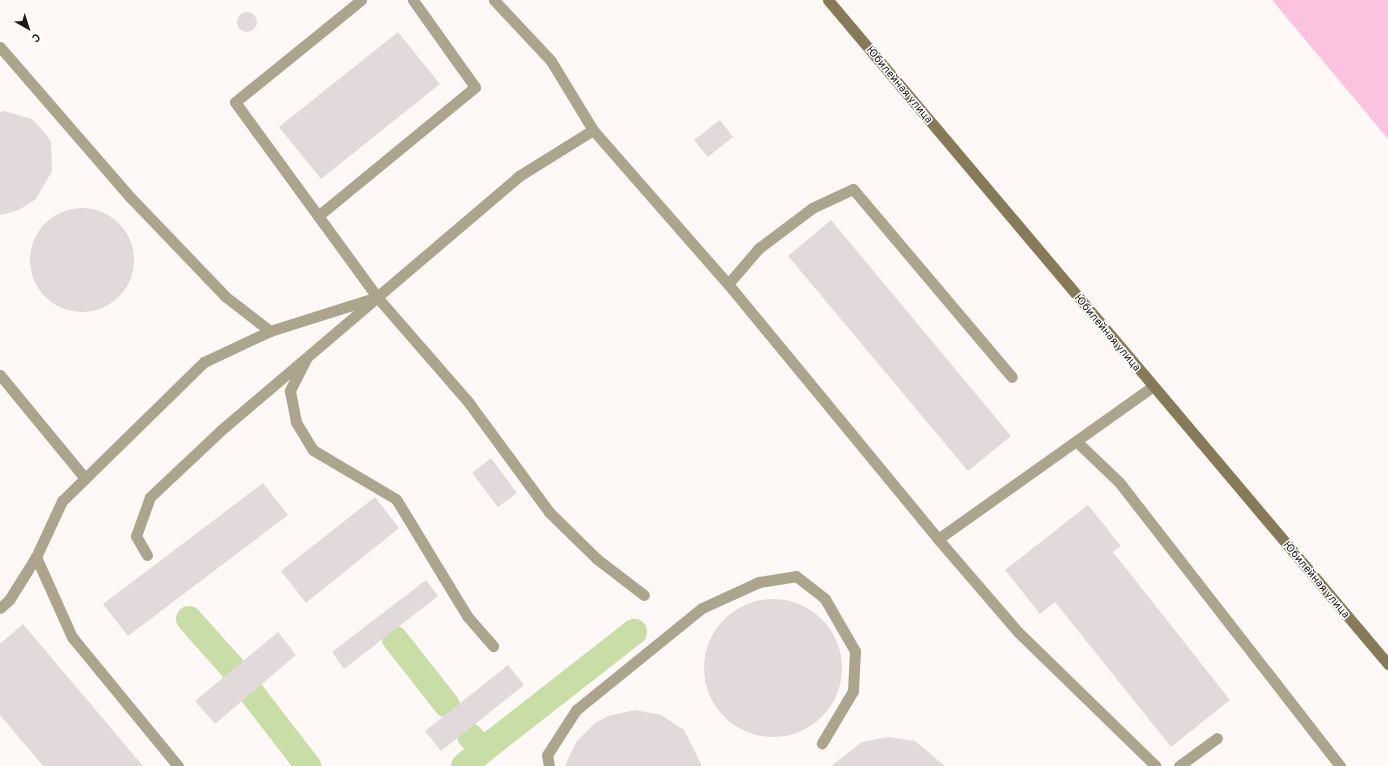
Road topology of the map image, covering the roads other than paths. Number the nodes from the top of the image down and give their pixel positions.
1 (361, 0) edge
2 (414, 0) edge
3 (494, 0) edge
4 (828, 0) edge
5 (0, 47) edge
6 (593, 130) junction
7 (318, 216) junction
8 (728, 284) junction
9 (377, 297) junction
10 (270, 331) junction
11 (306, 359) junction
12 (0, 375) edge
13 (1012, 377) dead end
14 (1152, 387) junction
15 (1076, 441) junction
16 (85, 478) junction
17 (938, 539) junction
18 (147, 555) dead end
19 (36, 557) junction
20 (644, 595) dead end
21 (0, 608) edge
22 (493, 646) dead end
23 (1388, 664) edge
24 (1217, 738) dead end
25 (822, 743) dead end
26 (178, 766) edge
27 (549, 766) edge
28 (1156, 766) edge
29 (1179, 766) edge
30 (1340, 766) edge

1 - 7 lane
2 - 7 lane
3 - 6 lane
4 - 14 main road, Юбилейная улица
5 - 10 lane
6 - 8 lane
6 - 9 lane
7 - 9 lane
8 - 13 lane
8 - 17 lane
9 - 10 lane
9 - 11 lane
9 - 20 lane
10 - 16 lane
11 - 18 lane
11 - 22 lane
12 - 16 lane
14 - 15 lane
14 - 23 main road, Юбилейная улица
15 - 17 lane
15 - 30 lane
16 - 19 lane
17 - 28 lane
19 - 21 lane
19 - 26 lane
24 - 29 lane
25 - 27 lane

